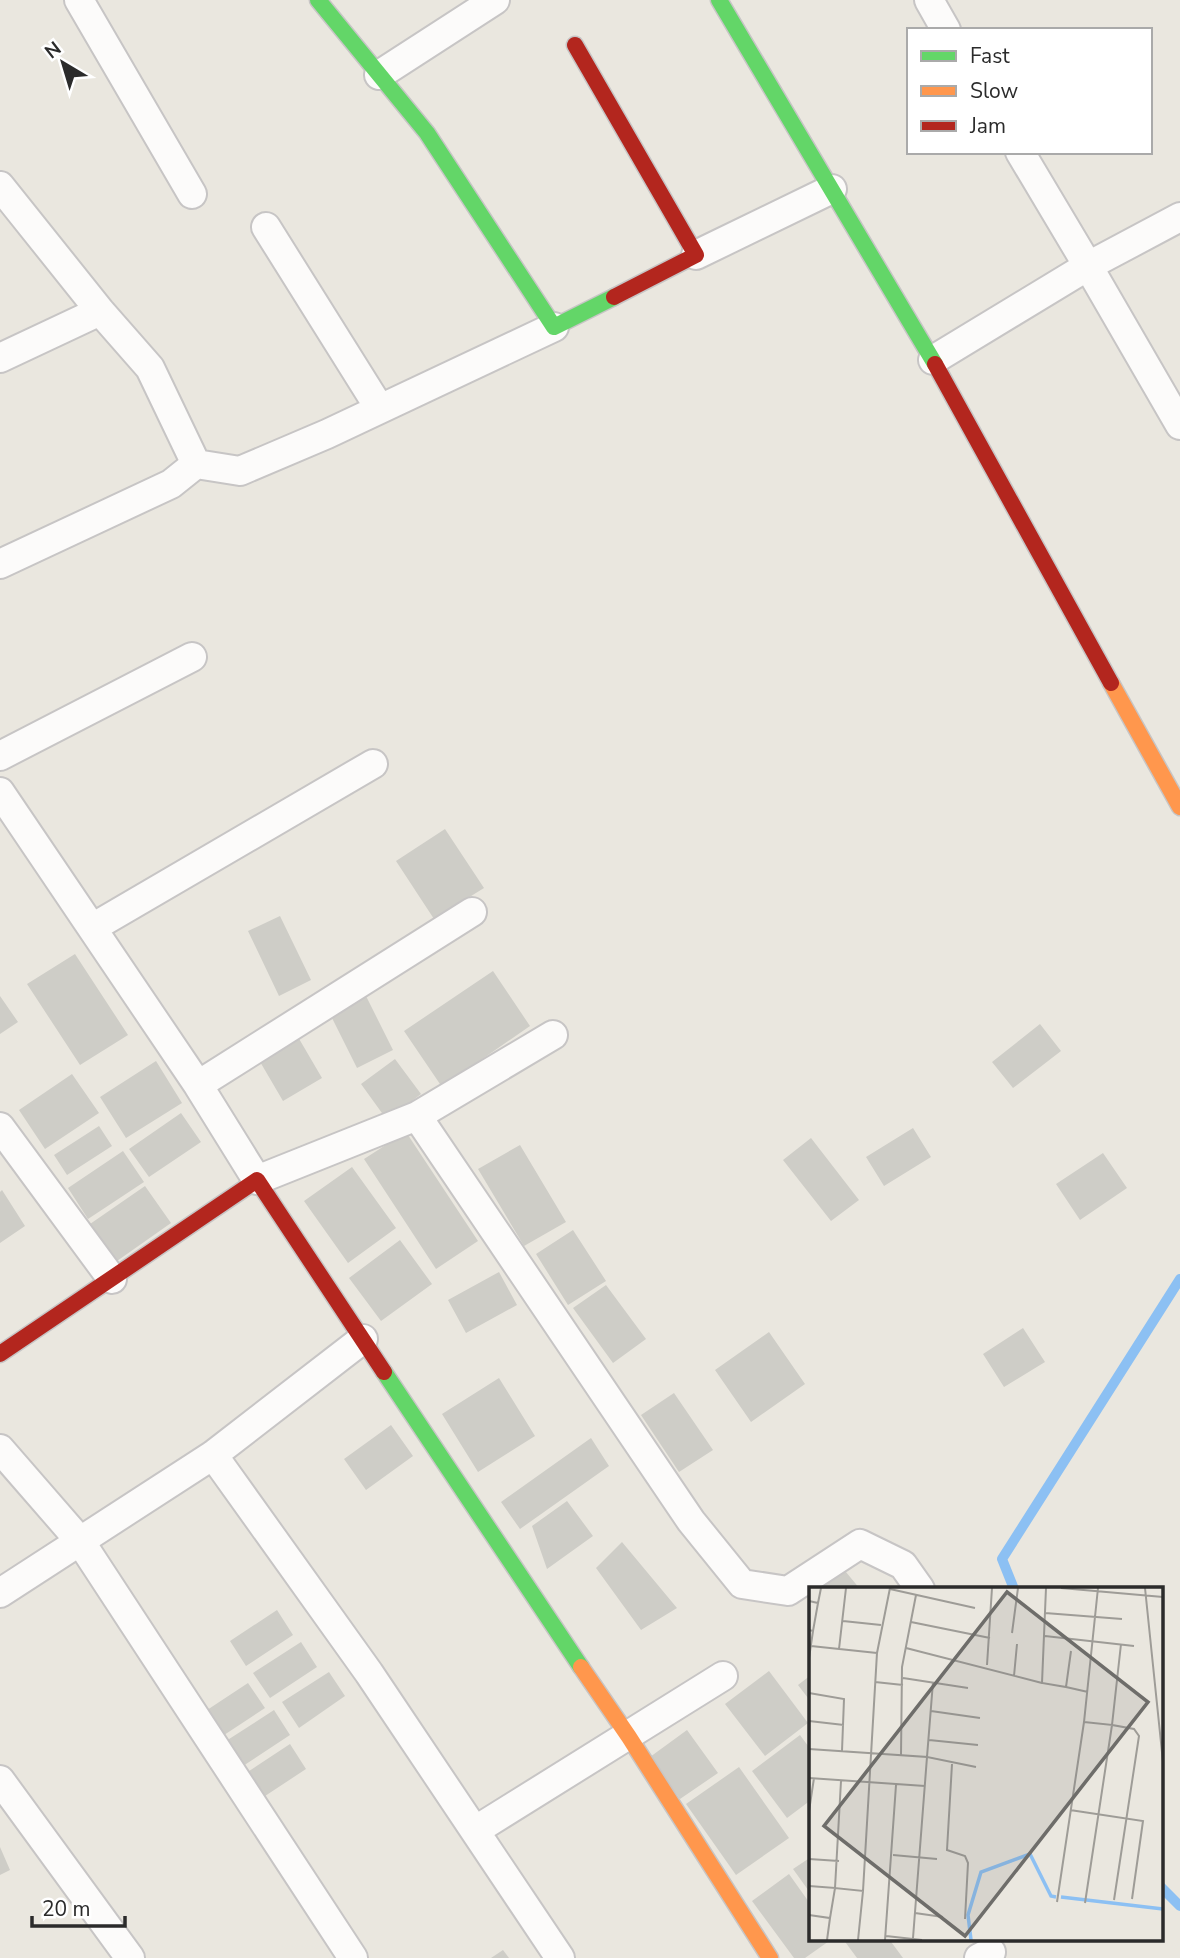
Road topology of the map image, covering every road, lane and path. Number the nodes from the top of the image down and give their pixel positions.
1 (79, 0) edge
2 (318, 0) edge
3 (495, 0) edge
4 (719, 0) edge
5 (929, 0) edge
6 (945, 28) edge
7 (575, 45) dead end
8 (379, 75) junction
9 (1021, 154) edge
10 (0, 186) edge
11 (832, 189) junction
12 (192, 194) dead end
13 (1180, 217) edge
14 (266, 227) dead end
15 (696, 255) junction
16 (1088, 266) junction
17 (100, 311) junction
18 (554, 327) junction
19 (0, 358) edge
20 (933, 360) junction
21 (380, 409) junction
22 (1180, 425) edge
23 (196, 464) junction
24 (0, 564) edge
25 (192, 657) dead end
26 (0, 756) edge
27 (373, 764) dead end
28 (0, 792) edge
29 (1180, 807) edge
30 (472, 912) dead end
31 (92, 928) junction
32 (554, 1035) dead end
33 (198, 1085) junction
34 (417, 1116) junction
35 (0, 1127) edge
36 (257, 1180) junction
37 (113, 1279) junction
38 (363, 1339) junction
39 (0, 1354) edge
40 (0, 1449) edge
41 (213, 1455) junction
42 (80, 1541) junction
43 (919, 1587) edge
44 (0, 1593) edge
45 (723, 1676) dead end
46 (629, 1737) junction
47 (0, 1780) edge
48 (476, 1830) junction
49 (130, 1958) edge
50 (354, 1958) edge
51 (560, 1958) edge
52 (770, 1958) edge

1 - 12 street
2 - 8 street
3 - 8 street
4 - 11 street
5 - 6 street
7 - 15 street
8 - 18 street
9 - 16 street
10 - 17 street
11 - 15 street
11 - 20 street
13 - 16 street
14 - 21 street
15 - 18 street
16 - 20 street
16 - 22 street
17 - 19 street
17 - 23 street
18 - 21 street
20 - 29 street
21 - 23 street
23 - 24 street
25 - 26 street
27 - 31 street
28 - 31 street
30 - 33 street
31 - 33 street
32 - 34 street
33 - 36 street
34 - 36 street
34 - 43 street
35 - 37 street
36 - 37 street
36 - 38 street
37 - 39 street
38 - 41 street
38 - 46 street
40 - 42 street
41 - 42 street
41 - 48 street
42 - 44 street
42 - 50 street
45 - 46 street
46 - 48 street
46 - 52 street
47 - 49 street
48 - 51 street

